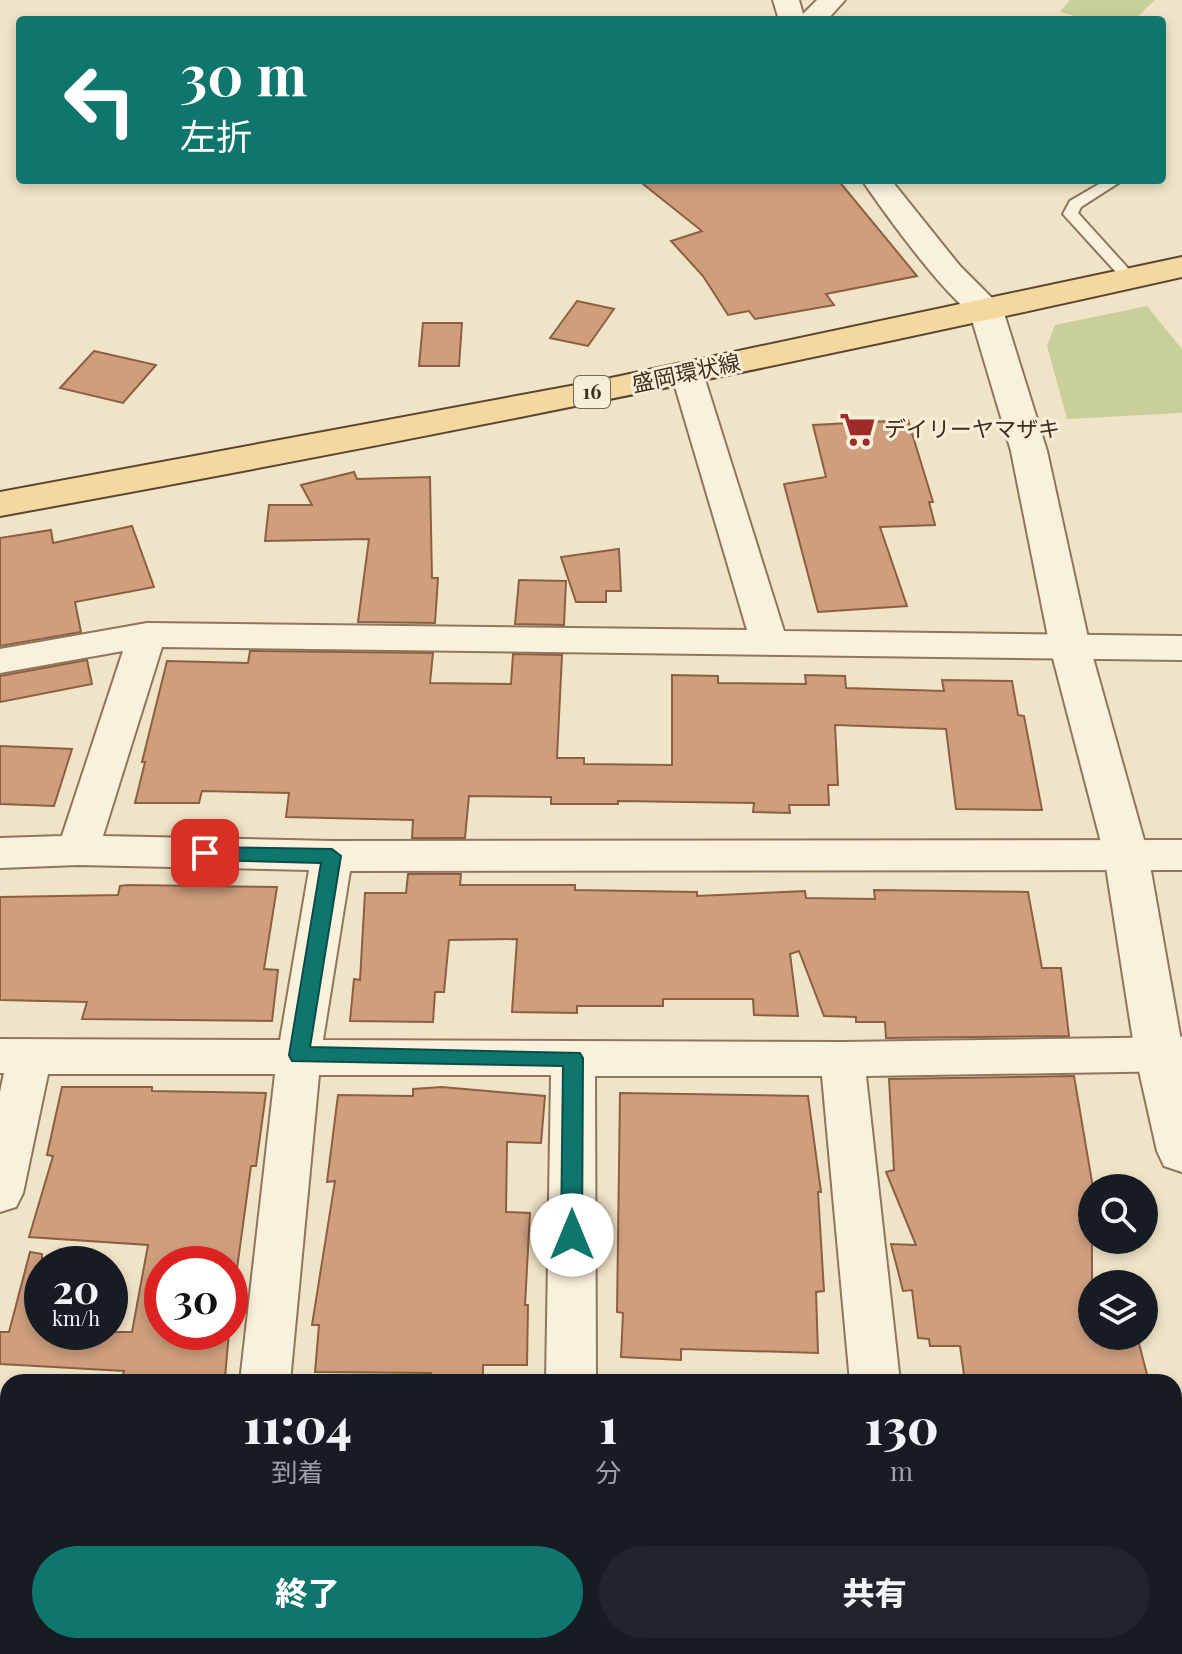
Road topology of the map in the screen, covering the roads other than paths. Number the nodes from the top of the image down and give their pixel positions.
1 (832, 0) edge
2 (816, 16) edge
3 (879, 184) edge
4 (1109, 184) edge
5 (1182, 267) edge
6 (1130, 279) junction
7 (986, 310) junction
8 (687, 373) junction
9 (0, 504) edge
10 (147, 635) junction
11 (769, 643) junction
12 (1070, 647) junction
13 (1182, 648) edge
14 (0, 661) edge
15 (78, 850) junction
16 (0, 853) edge
17 (1126, 854) junction
18 (1182, 855) edge
19 (332, 856) junction
20 (1170, 1054) edge
21 (299, 1055) junction
22 (15, 1056) edge
23 (573, 1058) junction
24 (842, 1059) junction
25 (1182, 1151) edge
26 (0, 1193) edge
27 (266, 1374) edge
28 (571, 1374) edge
29 (874, 1374) edge

1 - 2 street
3 - 7 street
4 - 6 lane
5 - 6 main road, 盛岡環状線 / 16
6 - 7 main road, 盛岡環状線 / 16
7 - 8 main road, 盛岡環状線 / 16
7 - 12 street
8 - 9 main road, 盛岡環状線 / 16
8 - 11 street
10 - 11 street
10 - 14 street
10 - 15 street
11 - 12 street
12 - 13 street
12 - 17 street
15 - 16 street
15 - 19 street
17 - 18 street
17 - 19 street
17 - 20 street
19 - 21 street
20 - 24 street
20 - 25 street
21 - 22 street
21 - 23 street
21 - 27 street
22 - 26 street
23 - 24 street
23 - 28 street
24 - 29 street

